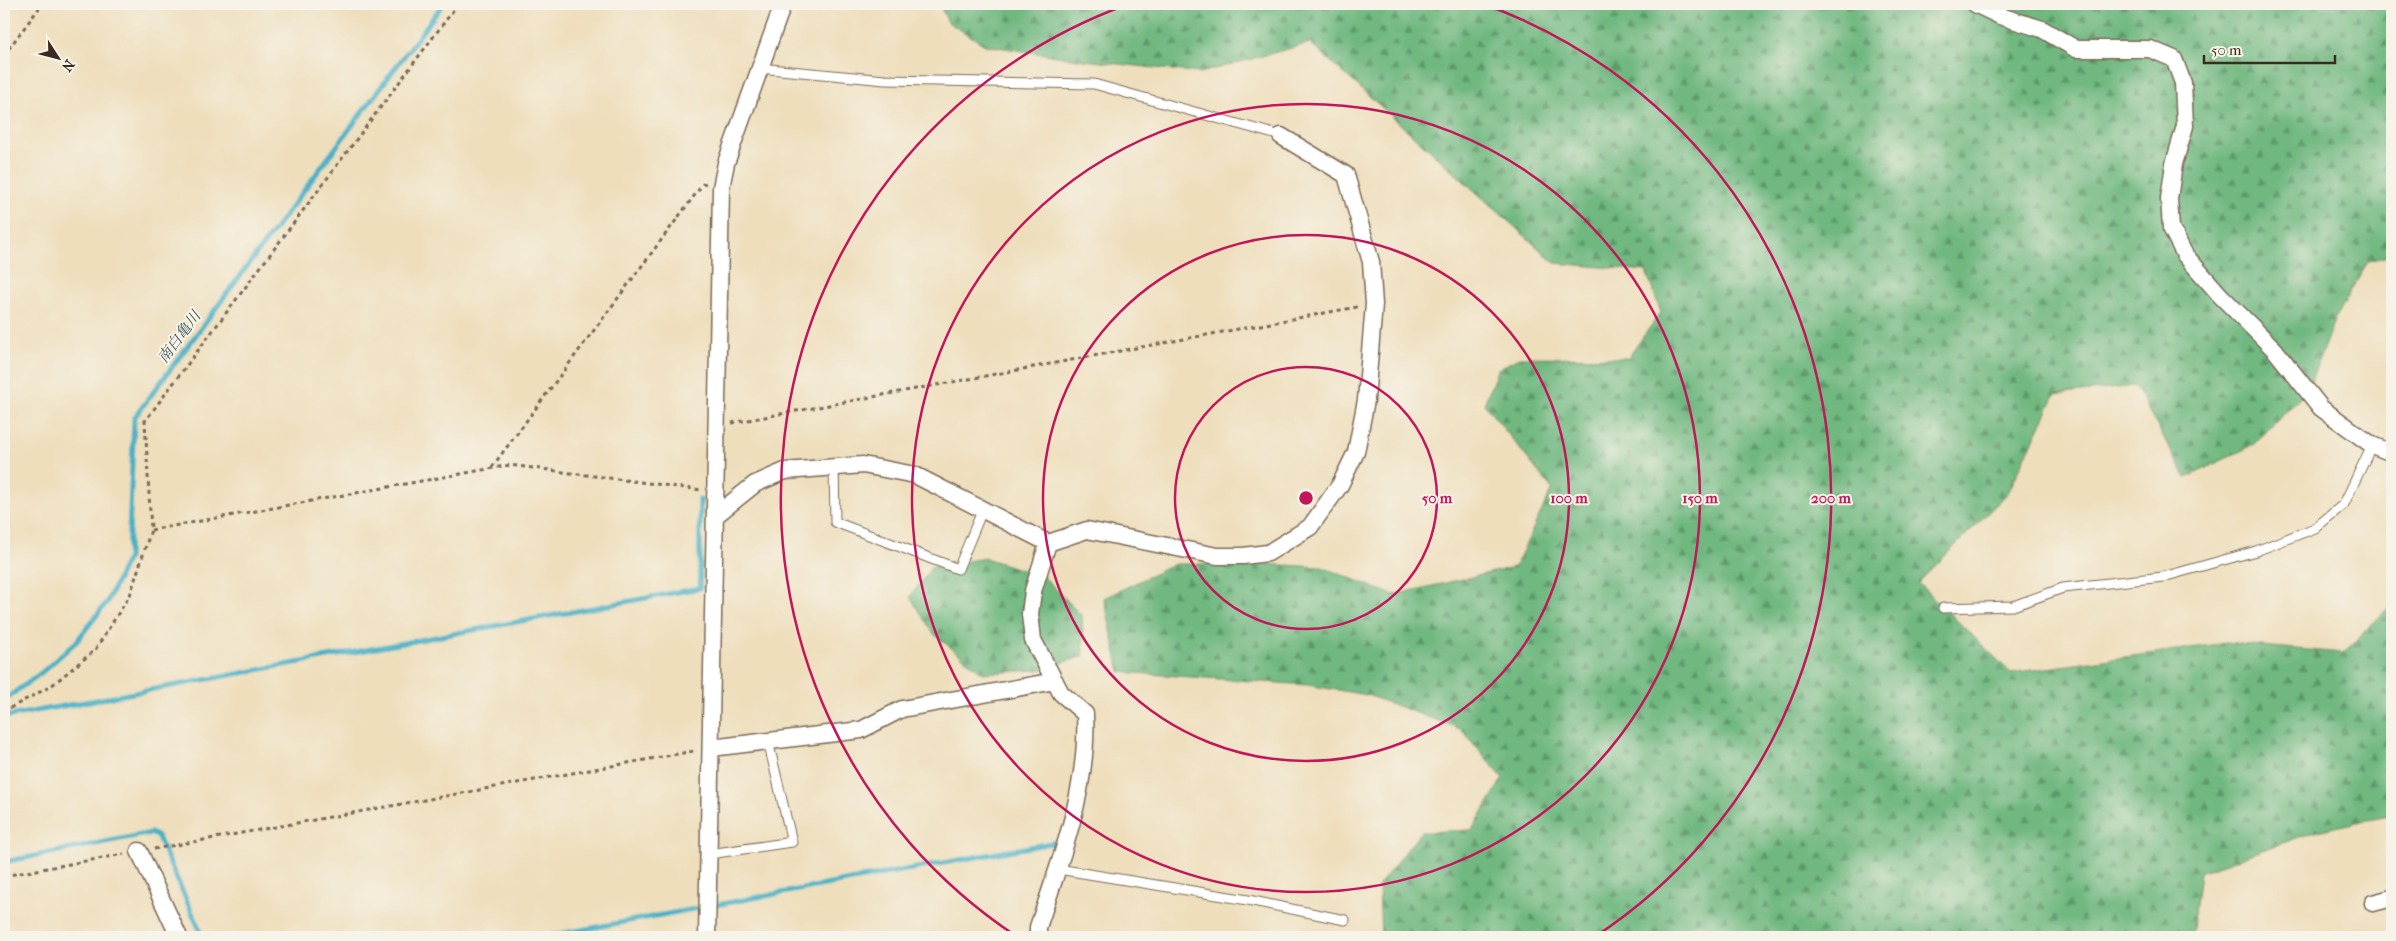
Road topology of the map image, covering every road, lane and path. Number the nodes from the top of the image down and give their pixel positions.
1 (42, 4) edge
2 (458, 4) edge
3 (783, 4) edge
4 (1975, 4) edge
5 (4, 56) edge
6 (759, 68) junction
7 (1281, 136) joint
8 (723, 177) junction
9 (1374, 304) junction
10 (716, 426) junction
11 (2372, 445) junction
12 (2392, 453) edge
13 (834, 466) junction
14 (492, 468) junction
15 (715, 492) junction
16 (982, 511) junction
17 (715, 516) junction
18 (151, 530) junction
19 (1048, 543) junction
20 (1943, 608) dead end
21 (1055, 681) junction
22 (10, 708) dead end
23 (768, 741) junction
24 (710, 748) junction
25 (139, 851) junction
26 (709, 854) junction
27 (1058, 869) junction
28 (4, 876) edge
29 (2392, 898) edge
30 (2373, 903) dead end
31 (1345, 920) dead end
32 (179, 937) edge
33 (707, 937) edge
34 (1038, 937) edge

1 - 5 path
2 - 18 path
3 - 6 street
4 - 11 street
6 - 7 lane
6 - 8 street
7 - 9 street
8 - 10 street
8 - 14 path
9 - 10 path
9 - 19 street
10 - 15 street
11 - 12 street
11 - 20 lane
13 - 16 street
13 - 16 lane
13 - 17 street
14 - 15 path
14 - 18 path
15 - 17 street
16 - 19 street
17 - 24 street
18 - 22 path
19 - 21 street
21 - 23 street
21 - 27 street
23 - 24 street
23 - 26 lane
24 - 25 path
24 - 26 street
25 - 28 path
25 - 32 street
26 - 33 street
27 - 31 lane
27 - 34 street
29 - 30 street

